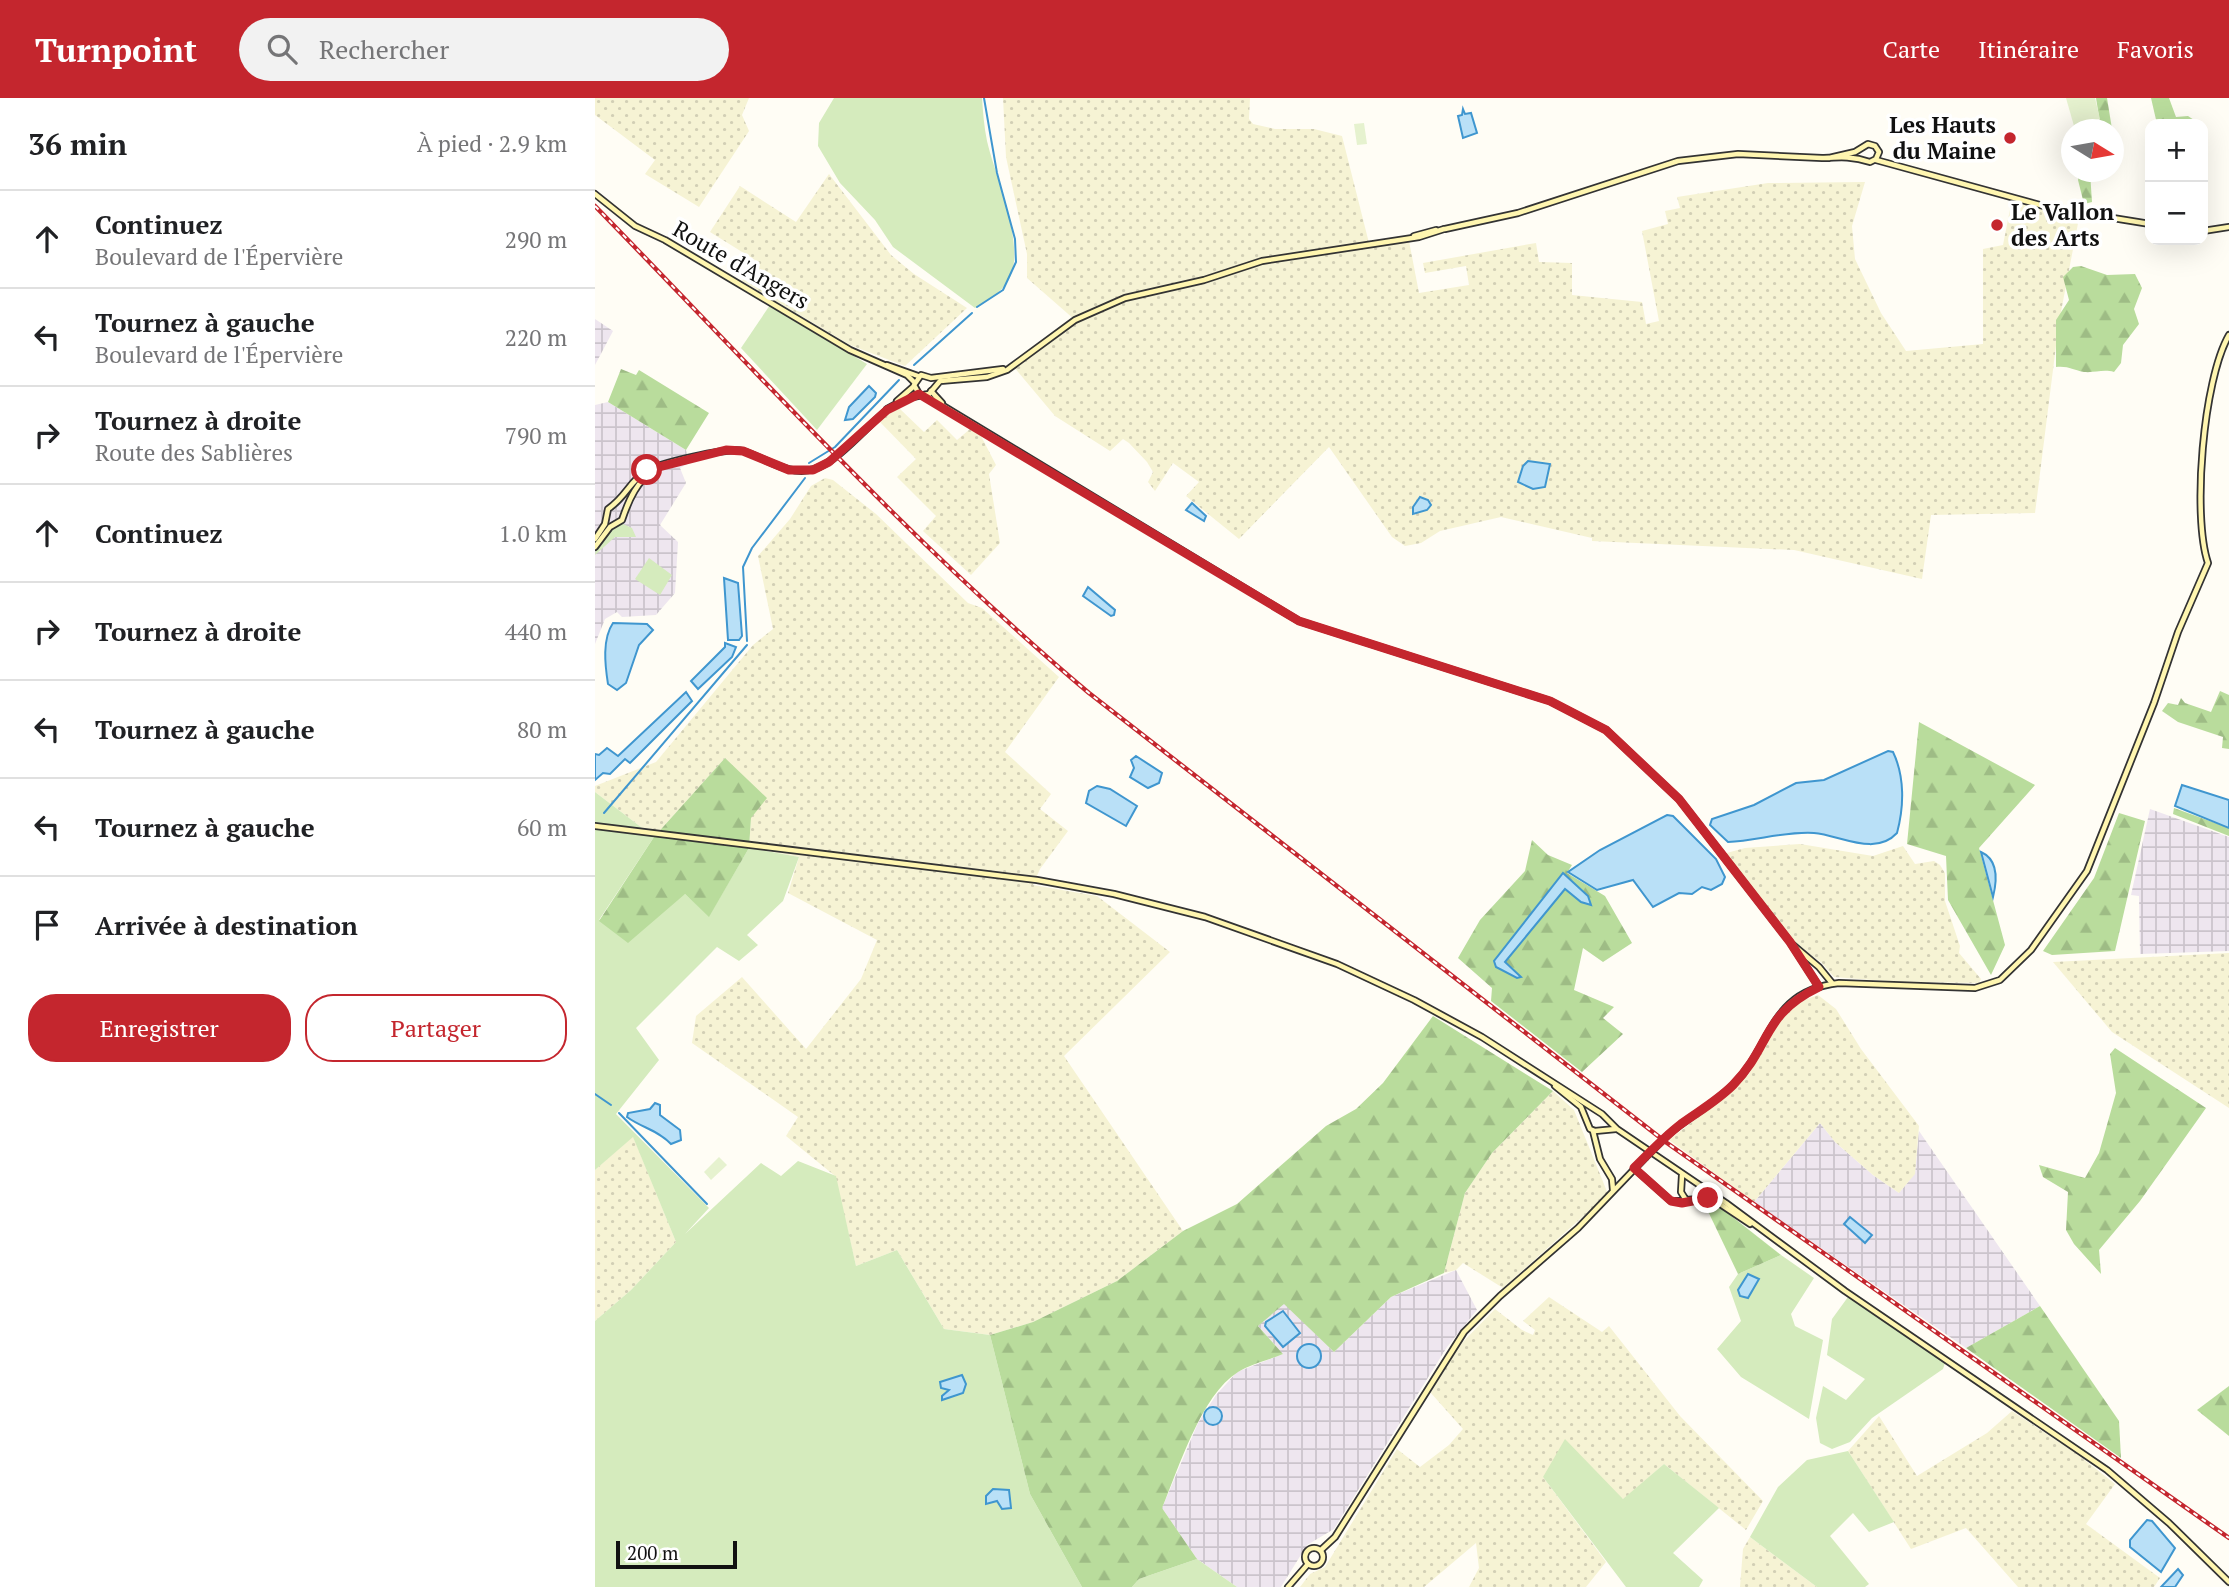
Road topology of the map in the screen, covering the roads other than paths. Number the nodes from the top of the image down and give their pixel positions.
1 (1862, 148) junction
2 (1829, 158) junction
3 (1862, 158) junction
4 (1877, 158) junction
5 (595, 194) edge
6 (2145, 223) edge
7 (2229, 227) edge
8 (2208, 230) edge
9 (2229, 335) edge
10 (873, 362) junction
11 (1013, 365) junction
12 (918, 376) junction
13 (930, 379) junction
14 (914, 385) junction
15 (932, 389) junction
16 (922, 395) junction
17 (887, 410) junction
18 (951, 411) junction
19 (657, 467) junction
20 (615, 505) junction
21 (624, 512) junction
22 (607, 518) junction
23 (615, 523) junction
24 (595, 539) edge
25 (595, 547) edge
26 (595, 826) edge
27 (1790, 942) junction
28 (1830, 984) junction
29 (1819, 987) junction
30 (1542, 1075) junction
31 (1596, 1112) junction
32 (1606, 1118) junction
33 (1587, 1120) junction
34 (1617, 1129) junction
35 (1602, 1130) junction
36 (1593, 1131) junction
37 (1597, 1139) junction
38 (1634, 1168) junction
39 (1682, 1174) junction
40 (1626, 1176) junction
41 (1612, 1179) junction
42 (1695, 1182) junction
43 (1683, 1186) junction
44 (1700, 1187) junction
45 (1613, 1191) junction
46 (1681, 1192) junction
47 (1669, 1198) junction
48 (1698, 1199) junction
49 (1689, 1201) junction
50 (1762, 1232) junction
51 (1321, 1550) junction
52 (1308, 1564) junction
53 (2229, 1582) edge
54 (1288, 1587) edge

1 - 2 street
1 - 3 street
1 - 4 street
2 - 3 street
2 - 11 street
3 - 4 street
4 - 6 street
5 - 10 street, Route d'Angers
7 - 8 street
9 - 28 street
10 - 12 street, Route d'Angers
10 - 14 street, Route d'Angers
11 - 13 street
11 - 15 street
12 - 13 street, Route d'Angers
12 - 14 street
13 - 15 street
14 - 16 street
14 - 17 street
15 - 16 street
15 - 18 street
16 - 17 street
16 - 18 street
17 - 19 street
18 - 27 street
19 - 20 street
19 - 21 street
20 - 21 street
20 - 22 street
21 - 23 street
22 - 23 street
22 - 24 street
23 - 25 street
26 - 30 street
27 - 28 street
27 - 29 street
28 - 29 street
29 - 38 street, bridge
30 - 31 street
30 - 33 street
31 - 32 street
31 - 33 street
32 - 34 street
32 - 35 street
33 - 36 street
34 - 35 street
34 - 39 street
35 - 36 street
35 - 37 street
36 - 37 street
37 - 41 street
38 - 40 street
38 - 47 street
39 - 42 street
39 - 43 street
40 - 41 street
40 - 45 street
41 - 45 street
42 - 43 street
42 - 44 street
43 - 46 street
44 - 48 street
44 - 50 street
45 - 51 street
46 - 47 street
46 - 49 street
47 - 49 street
48 - 49 street
48 - 50 street
50 - 53 street
51 - 52 street
51 - 52 street
52 - 54 street

